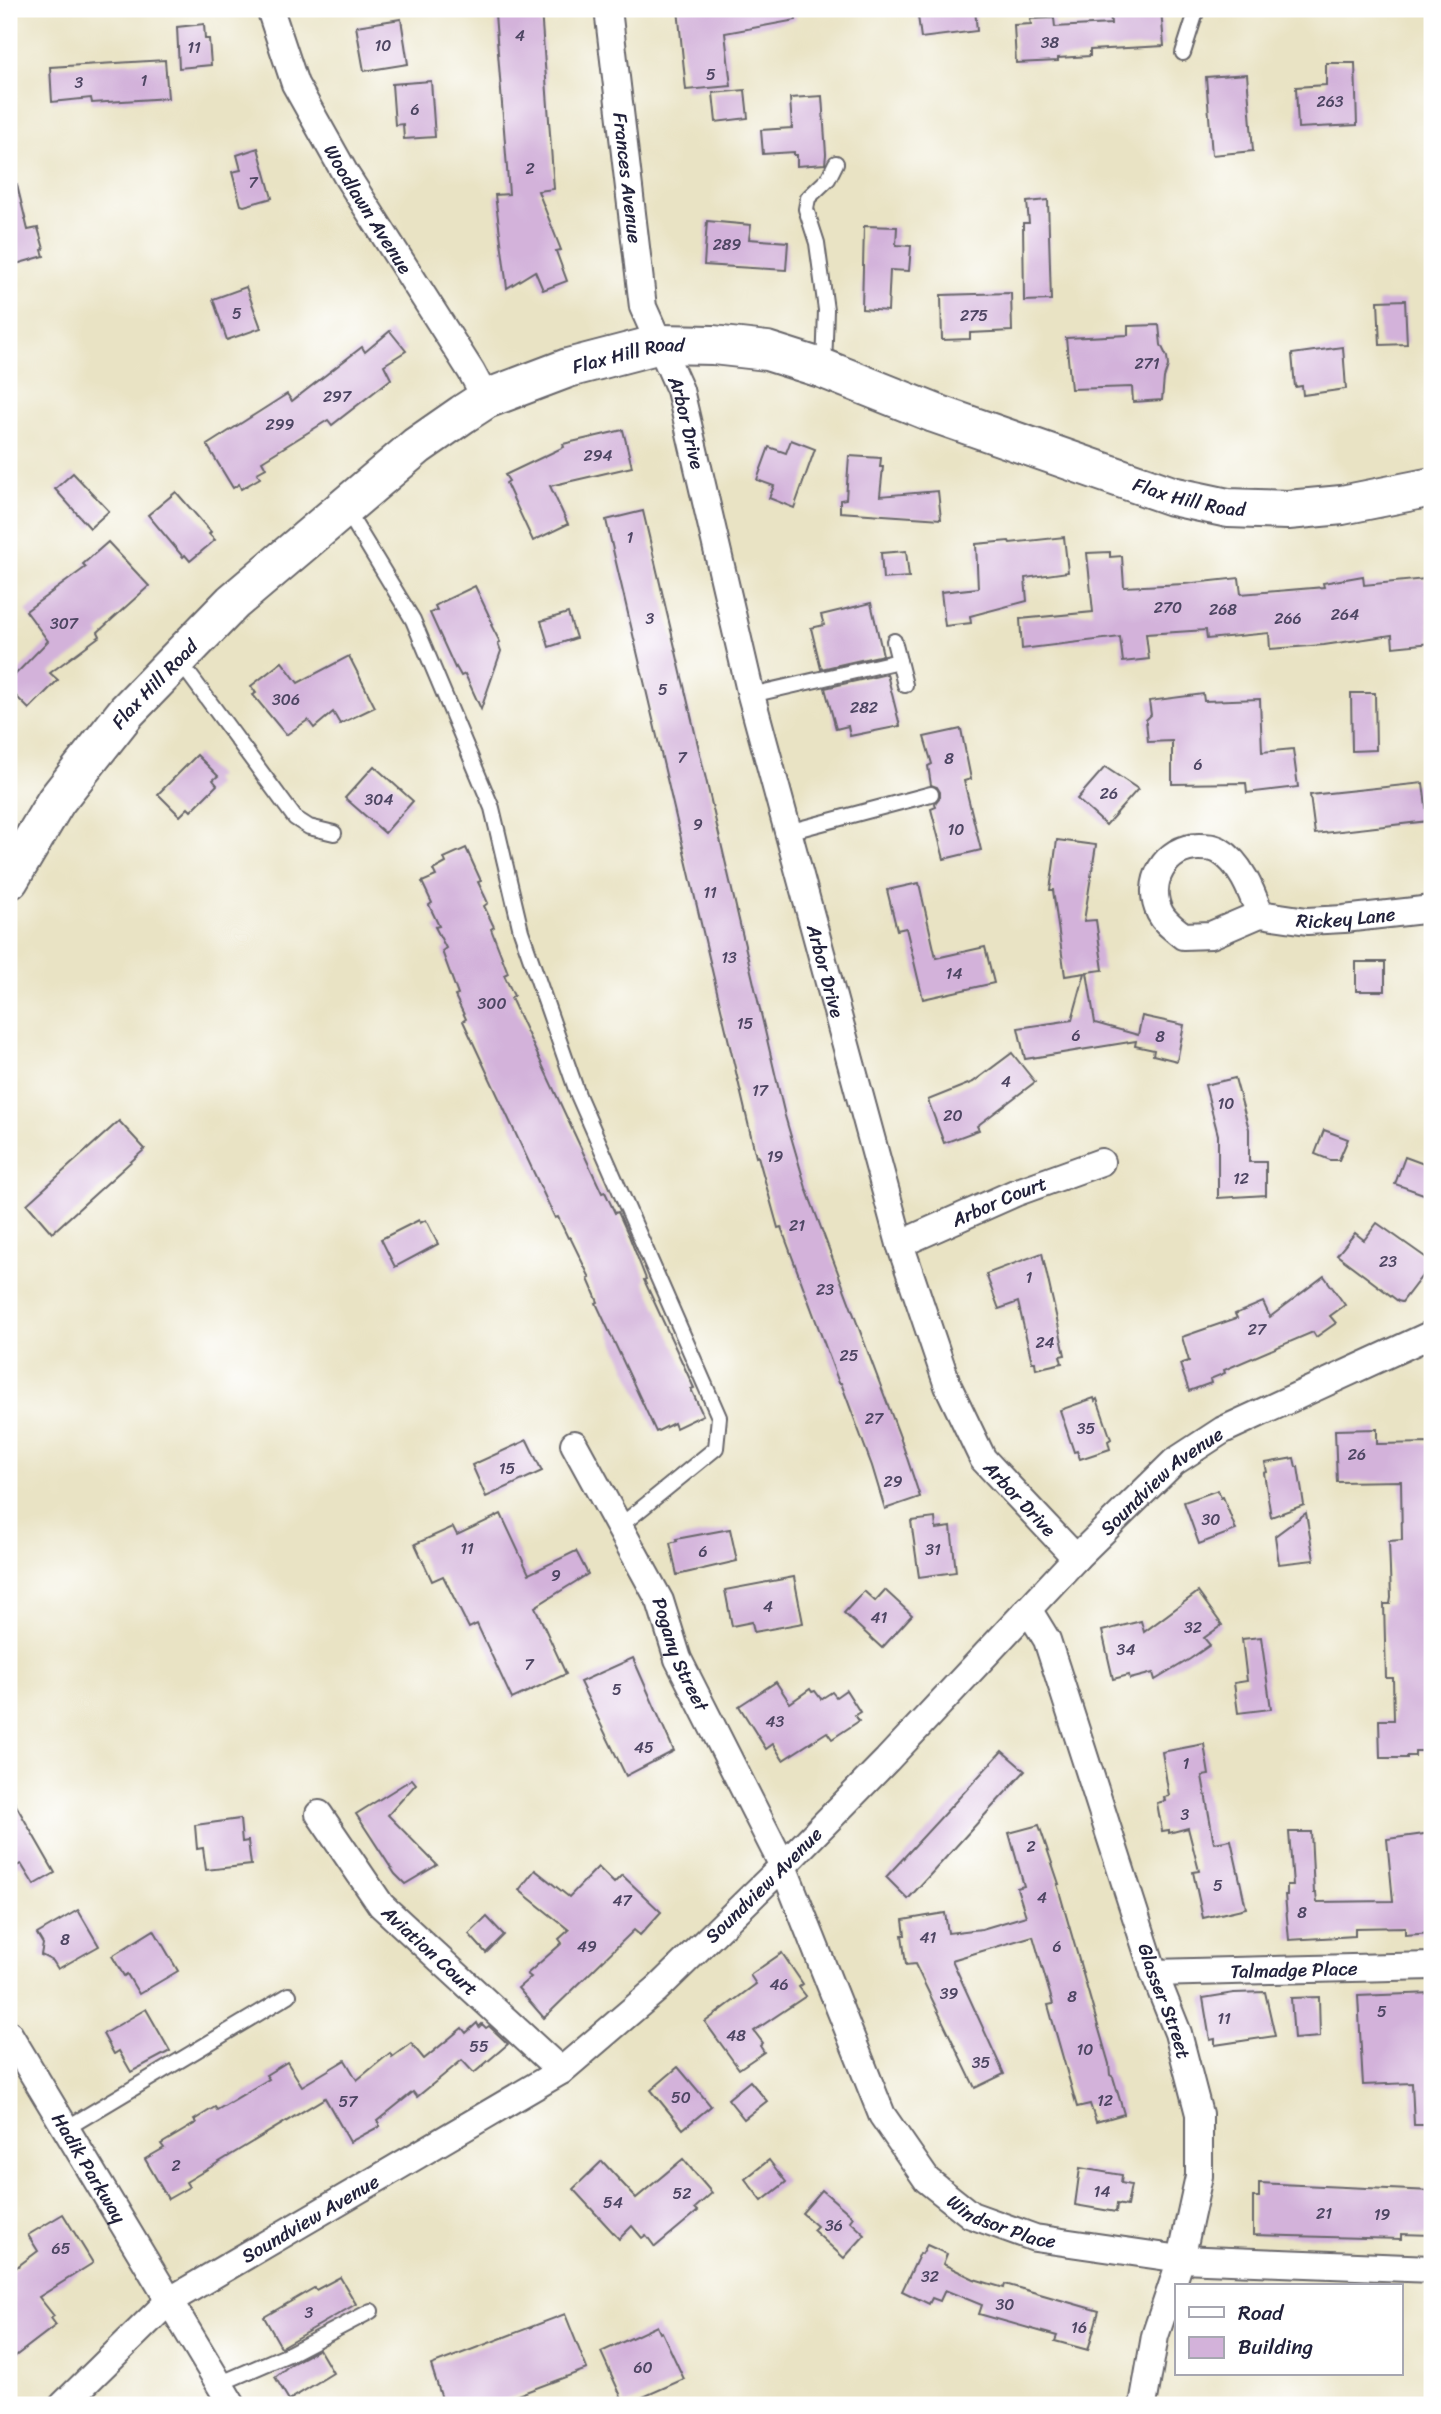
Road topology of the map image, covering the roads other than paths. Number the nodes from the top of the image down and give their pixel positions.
1 (270, 9) edge
2 (608, 9) edge
3 (1197, 9) edge
4 (1183, 53) dead end
5 (836, 163) dead end
6 (660, 344) junction
7 (824, 369) junction
8 (486, 400) junction
9 (1432, 487) edge
10 (344, 507) junction
11 (894, 640) dead end
12 (177, 658) junction
13 (900, 661) junction
14 (905, 685) dead end
15 (751, 695) junction
16 (931, 794) dead end
17 (788, 832) junction
18 (334, 833) dead end
19 (9, 880) edge
20 (1432, 909) edge
21 (1260, 914) dead end
22 (1101, 1162) dead end
23 (900, 1244) junction
24 (1432, 1334) edge
25 (574, 1444) dead end
26 (620, 1526) junction
27 (1076, 1558) junction
28 (1028, 1609) junction
29 (319, 1814) dead end
30 (783, 1866) junction
31 (1432, 1966) edge
32 (1154, 1973) junction
33 (289, 1995) dead end
34 (9, 2034) edge
35 (561, 2071) junction
36 (65, 2129) junction
37 (1181, 2259) junction
38 (1432, 2269) edge
39 (169, 2301) junction
40 (371, 2311) dead end
41 (225, 2395) edge
42 (63, 2405) edge
43 (1143, 2405) edge

1 - 8 street, Woodlawn Avenue
2 - 6 street, Frances Avenue
3 - 4 lane
5 - 7 lane
6 - 7 main road, Flax Hill Road
6 - 8 main road, Flax Hill Road
6 - 15 street, Arbor Drive
7 - 9 main road, Flax Hill Road
8 - 10 main road, Flax Hill Road
10 - 12 main road, Flax Hill Road
10 - 26 lane
11 - 13 lane
12 - 18 lane
12 - 19 main road, Flax Hill Road
13 - 14 lane
13 - 15 lane
15 - 17 street, Arbor Drive
16 - 17 lane
17 - 23 street, Arbor Drive
20 - 21 street, Rickey Lane
22 - 23 street, Arbor Court
23 - 27 street, Arbor Drive
24 - 27 street, Soundview Avenue
25 - 26 street, Pogany Street
26 - 30 street, Pogany Street
27 - 28 street, Soundview Avenue
28 - 30 street, Soundview Avenue
28 - 32 street, Glasser Street
29 - 35 street, Aviation Court
30 - 35 street, Soundview Avenue
30 - 37 street, Windsor Place
31 - 32 street, Talmadge Place
32 - 37 street, Glasser Street
33 - 36 lane
34 - 36 street, Hadik Parkway
35 - 39 street, Soundview Avenue
36 - 39 street, Hadik Parkway
37 - 38 street, Windsor Place
37 - 43 street, Glasser Street
39 - 41 street, Hadik Parkway
39 - 42 street, Soundview Avenue
40 - 41 lane

